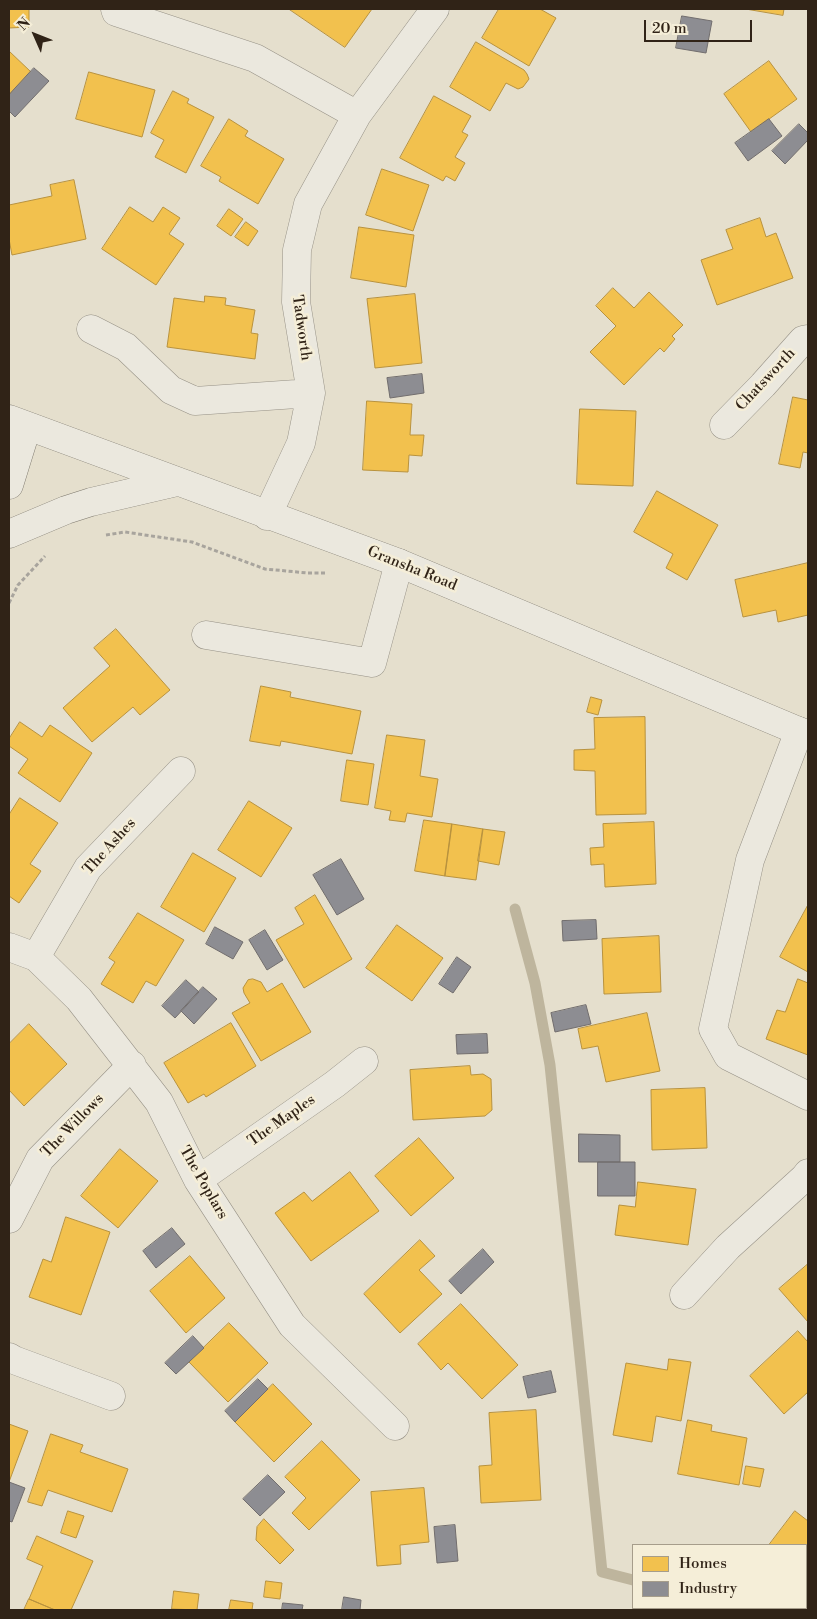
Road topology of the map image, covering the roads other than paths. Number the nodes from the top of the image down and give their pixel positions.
1 (115, 9) edge
2 (435, 9) edge
3 (357, 115) junction
4 (91, 329) dead end
5 (808, 339) edge
6 (311, 393) junction
7 (18, 423) edge
8 (724, 424) dead end
9 (177, 482) junction
10 (9, 485) edge
11 (268, 516) junction
12 (9, 534) edge
13 (399, 563) junction
14 (206, 635) dead end
15 (804, 733) edge
16 (181, 771) dead end
17 (9, 948) edge
18 (36, 957) junction
19 (364, 1061) dead end
20 (132, 1065) junction
21 (808, 1096) edge
22 (808, 1173) edge
23 (198, 1180) junction
24 (9, 1219) edge
25 (684, 1295) dead end
26 (9, 1356) edge
27 (111, 1396) dead end
28 (395, 1426) dead end

1 - 3 street
2 - 3 street, Tadworth
3 - 6 street, Tadworth
4 - 6 street
5 - 8 street, Chatsworth
6 - 11 street, Tadworth
7 - 9 street, Gransha Road
7 - 10 street
9 - 11 street, Gransha Road
9 - 12 street
11 - 13 street, Gransha Road
13 - 14 street
13 - 15 street, Gransha Road
15 - 21 street
16 - 18 street, The Ashes
17 - 18 street, The Poplars
18 - 20 street, The Poplars
19 - 23 street, The Maples
20 - 23 street, The Poplars
20 - 24 street, The Willows
22 - 25 street
23 - 28 street, The Poplars
26 - 27 street

